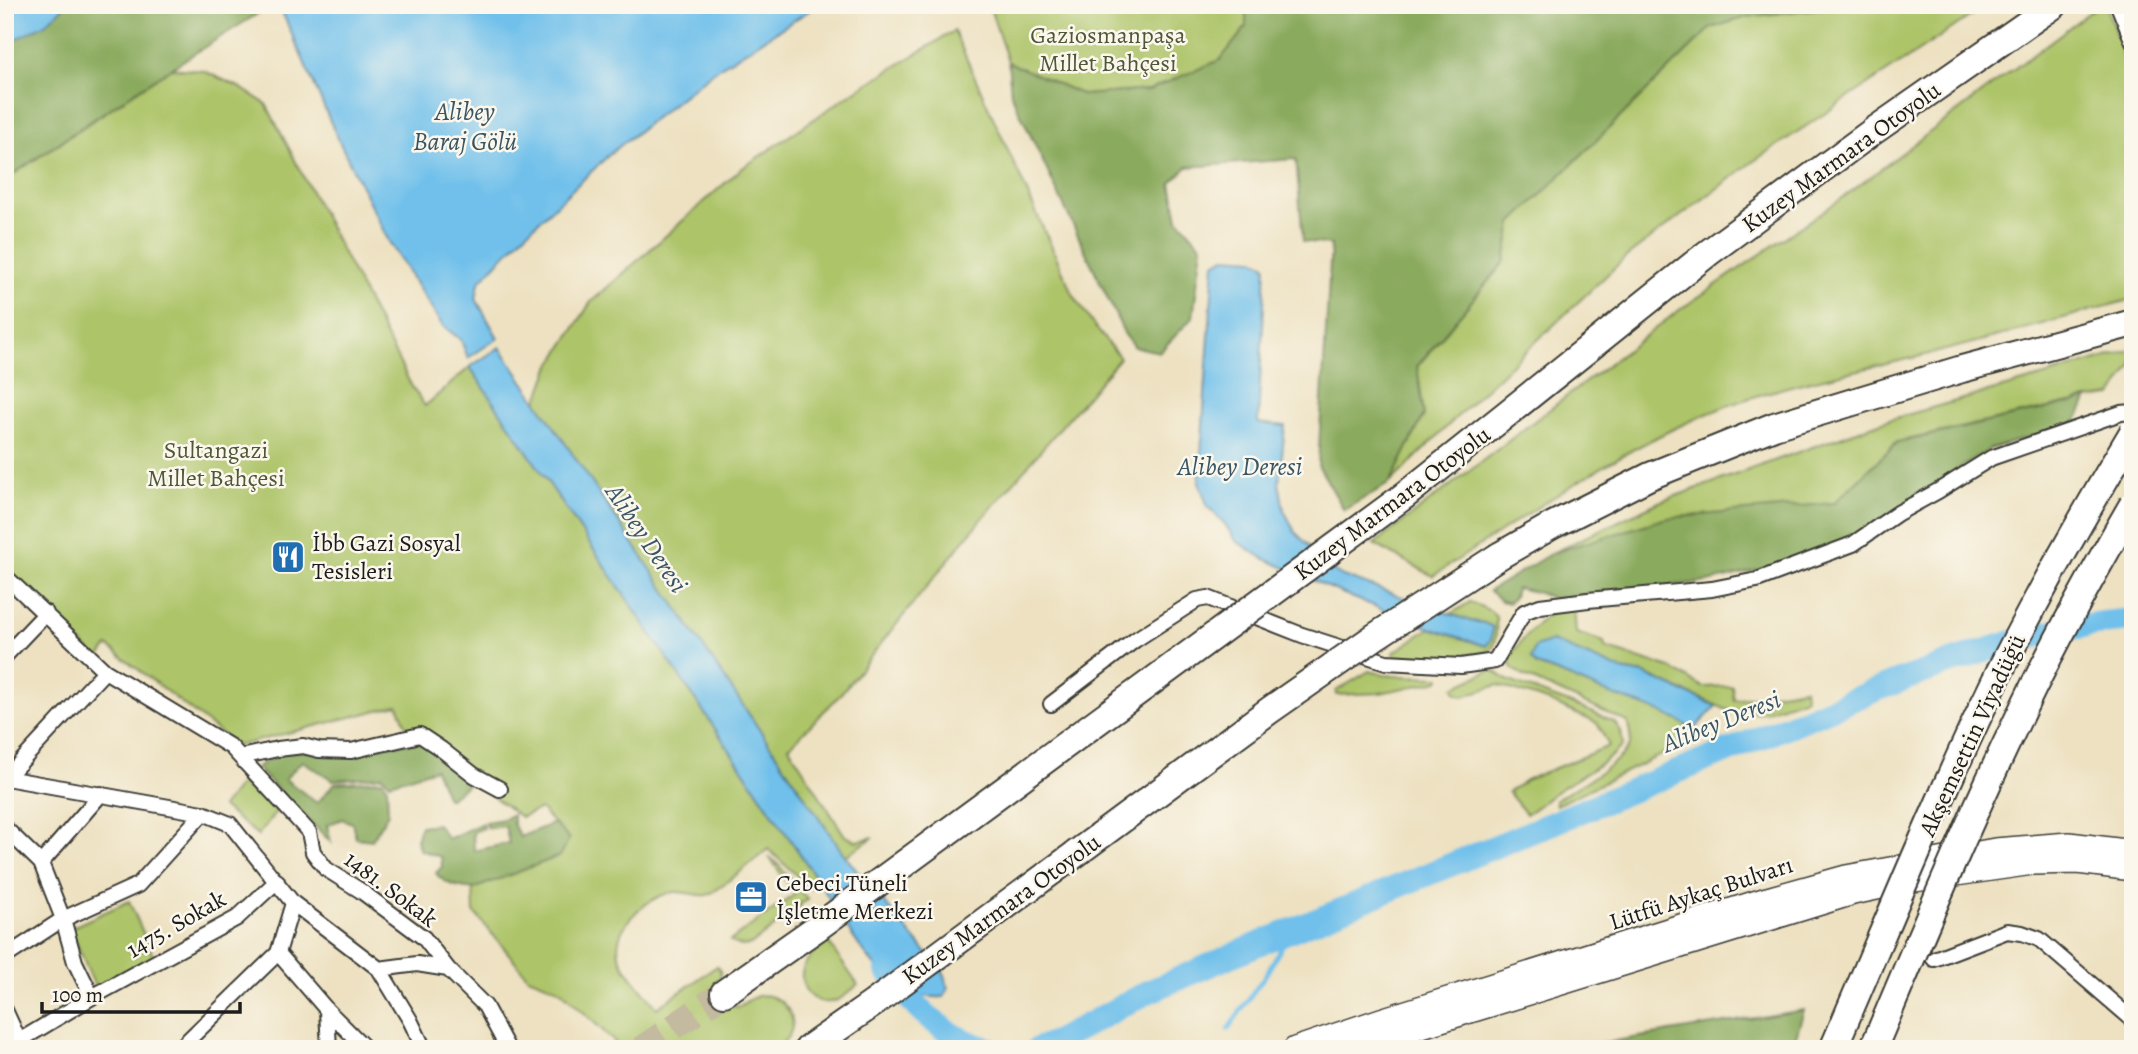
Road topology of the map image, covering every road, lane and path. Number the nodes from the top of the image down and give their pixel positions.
1 (2054, 5) edge
2 (2118, 5) edge
3 (2133, 42) edge
4 (2133, 323) edge
5 (2133, 412) edge
6 (2133, 432) edge
7 (2133, 504) edge
8 (5, 576) edge
9 (46, 613) junction
10 (5, 656) edge
11 (105, 671) junction
12 (1051, 704) dead end
13 (235, 752) junction
14 (6, 778) edge
15 (500, 789) dead end
16 (100, 794) junction
17 (203, 813) junction
18 (5, 828) edge
19 (2133, 852) edge
20 (41, 863) junction
21 (2133, 869) edge
22 (277, 881) junction
23 (293, 903) junction
24 (63, 919) junction
25 (278, 953) junction
26 (5, 957) edge
27 (1934, 959) dead end
28 (379, 969) junction
29 (448, 970) junction
30 (724, 993) tunnel mouth
31 (92, 997) junction
32 (5, 1010) edge
33 (327, 1010) junction
34 (2133, 1020) edge
35 (21, 1045) edge
36 (179, 1049) edge
37 (329, 1049) edge
38 (366, 1049) edge
39 (424, 1049) edge
40 (508, 1049) edge
41 (808, 1049) edge
42 (1295, 1049) edge
43 (1347, 1049) edge
44 (1833, 1049) edge
45 (1872, 1049) edge

1 - 30 highway, Kuzey Marmara Otoyolu, bridge
2 - 3 street
4 - 41 highway, Kuzey Marmara Otoyolu, bridge
5 - 12 street
6 - 44 highway, Akşemsettin Viyadüğü, bridge
7 - 45 highway, Akşemsettin Viyadüğü, bridge
8 - 9 street, 1481. Sokak
9 - 10 street
9 - 11 street, 1481. Sokak
11 - 13 street, 1481. Sokak
11 - 14 street
13 - 15 street
13 - 29 street, 1481. Sokak
14 - 16 street
16 - 17 street
16 - 20 street
17 - 22 street
17 - 24 street
18 - 20 street
19 - 42 main road, Lütfü Aykaç Bulvarı
20 - 24 street
21 - 43 main road, Lütfü Aykaç Bulvarı
22 - 23 street
22 - 31 street, 1475. Sokak
23 - 25 street
23 - 28 street
24 - 26 street
24 - 31 street
25 - 33 street
25 - 36 street
27 - 34 street
28 - 29 street
28 - 39 street
29 - 40 street, 1481. Sokak
31 - 35 street, 1475. Sokak
32 - 35 street
33 - 37 street
33 - 38 street

